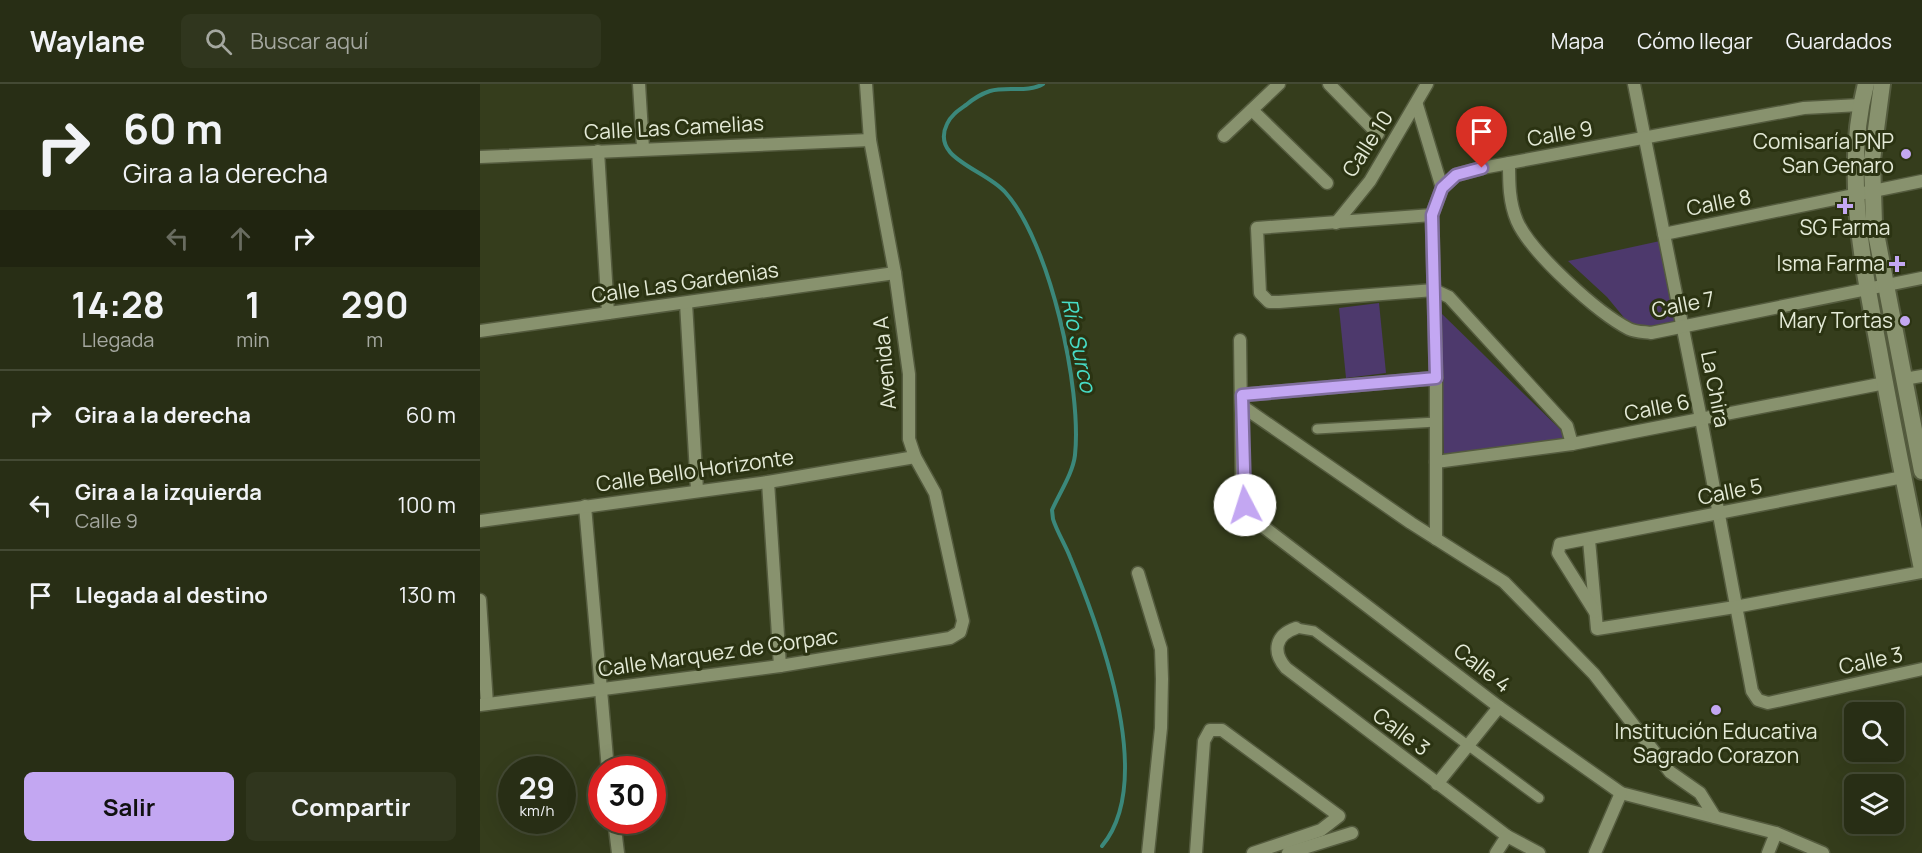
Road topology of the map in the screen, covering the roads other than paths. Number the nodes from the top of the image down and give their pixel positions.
1 (639, 84) edge
2 (866, 84) edge
3 (1279, 84) edge
4 (1329, 84) edge
5 (1427, 84) edge
6 (1634, 84) edge
7 (1866, 84) edge
8 (1882, 84) edge
9 (1417, 105) junction
10 (1860, 105) junction
11 (1252, 110) junction
12 (1378, 134) dead end
13 (1224, 136) dead end
14 (1646, 139) junction
15 (870, 140) junction
16 (643, 148) junction
17 (598, 151) junction
18 (480, 158) edge
19 (1509, 163) junction
20 (1922, 181) edge
21 (1327, 183) dead end
22 (1442, 188) junction
23 (1872, 191) junction
24 (1855, 196) junction
25 (1432, 215) junction
26 (1336, 223) junction
27 (1664, 234) junction
28 (895, 273) junction
29 (1922, 278) edge
30 (1885, 285) junction
31 (1868, 288) junction
32 (1434, 290) junction
33 (686, 303) junction
34 (608, 313) junction
35 (1683, 326) junction
36 (480, 331) edge
37 (1240, 340) dead end
38 (1922, 376) edge
39 (1436, 378) junction
40 (1904, 379) junction
41 (1885, 383) junction
42 (1242, 401) junction
43 (1701, 419) junction
44 (1436, 422) junction
45 (1317, 429) dead end
46 (1572, 444) junction
47 (915, 457) junction
48 (1436, 462) junction
49 (1922, 471) edge
50 (1903, 477) junction
51 (768, 482) junction
52 (697, 490) junction
53 (585, 506) junction
54 (1718, 514) junction
55 (480, 521) edge
56 (1436, 538) junction
57 (1589, 540) junction
58 (1922, 571) edge
59 (1138, 573) dead end
60 (480, 600) edge
61 (1735, 607) junction
62 (1595, 612) junction
63 (1296, 628) joint
64 (960, 632) joint
65 (780, 666) junction
66 (1922, 669) edge
67 (599, 689) junction
68 (1758, 700) joint
69 (483, 704) edge
70 (1499, 707) junction
71 (1469, 746) junction
72 (606, 756) edge
73 (1437, 784) junction
74 (1621, 793) junction
75 (1539, 798) dead end
76 (1715, 817) junction
77 (1352, 833) dead end
78 (1776, 833) junction
79 (616, 834) edge
80 (1507, 836) junction
81 (618, 853) edge
82 (1148, 853) edge
83 (1196, 853) edge
84 (1253, 853) edge
85 (1288, 853) edge
86 (1496, 853) edge
87 (1539, 853) edge
88 (1596, 853) edge
89 (1768, 853) edge
90 (1823, 853) edge

1 - 16 street
2 - 15 street, Avenida A
3 - 11 street
4 - 12 street
5 - 9 street, Calle 10
6 - 14 street, La Chira
7 - 10 street
8 - 23 street
9 - 22 street
9 - 26 street, Calle 10
10 - 14 street, Calle 9
10 - 24 street
11 - 13 street
11 - 21 street
14 - 19 street, Calle 9
14 - 27 street, La Chira
15 - 16 street, Calle Las Camelias
15 - 28 street, Avenida A
16 - 17 street, Calle Las Camelias
17 - 18 street, Calle Las Camelias
17 - 34 street
19 - 22 street, Calle 9
19 - 35 street, Calle 7
20 - 23 street, Calle 8
22 - 25 street
23 - 24 street, Calle 8
23 - 30 street
24 - 27 street, Calle 8
24 - 31 street
25 - 26 street
25 - 32 street
26 - 32 street
27 - 35 street, La Chira
28 - 33 street, Calle Las Gardenias
28 - 47 street, Avenida A
29 - 30 street, Calle 7
30 - 31 street, Calle 7
30 - 40 street
31 - 35 street, Calle 7
31 - 41 street
32 - 39 street
32 - 46 street
33 - 34 street, Calle Las Gardenias
33 - 52 street
34 - 36 street, Calle Las Gardenias
35 - 43 street, La Chira
37 - 42 street, Calle 4
38 - 40 street
39 - 42 street
39 - 44 street
40 - 49 street
41 - 43 street, Calle 6
41 - 50 street
42 - 56 street
42 - 70 street, Calle 4
43 - 46 street, Calle 6
43 - 54 street, La Chira
44 - 45 street
44 - 48 street
46 - 48 street, Calle 6
47 - 51 street, Calle Bello Horizonte
47 - 64 street, Avenida A
48 - 56 street
50 - 54 street, Calle 5
50 - 58 street
51 - 52 street, Calle Bello Horizonte
51 - 65 street
52 - 53 street, Calle Bello Horizonte
53 - 55 street, Calle Bello Horizonte
53 - 67 street
54 - 57 street, Calle 5
54 - 61 street, La Chira
56 - 76 street
57 - 62 street
57 - 62 street, Calle 5
58 - 61 street
59 - 82 street
60 - 69 street
61 - 62 street
61 - 68 street, La Chira
63 - 71 street
63 - 73 street, Calle 3
64 - 65 street, Calle Marquez de Corpac
65 - 67 street, Calle Marquez de Corpac
66 - 68 street, Calle 3
67 - 69 street, Calle Marquez de Corpac
67 - 72 street
70 - 71 street
70 - 74 street, Calle 4
71 - 73 street
71 - 75 street
73 - 80 street, Calle 3
74 - 76 street, Calle 4
74 - 88 street
76 - 78 street, Calle 4
77 - 85 street
78 - 89 street
78 - 90 street, Calle 4
79 - 81 street
80 - 86 street
80 - 87 street, Calle 3
83 - 84 street

